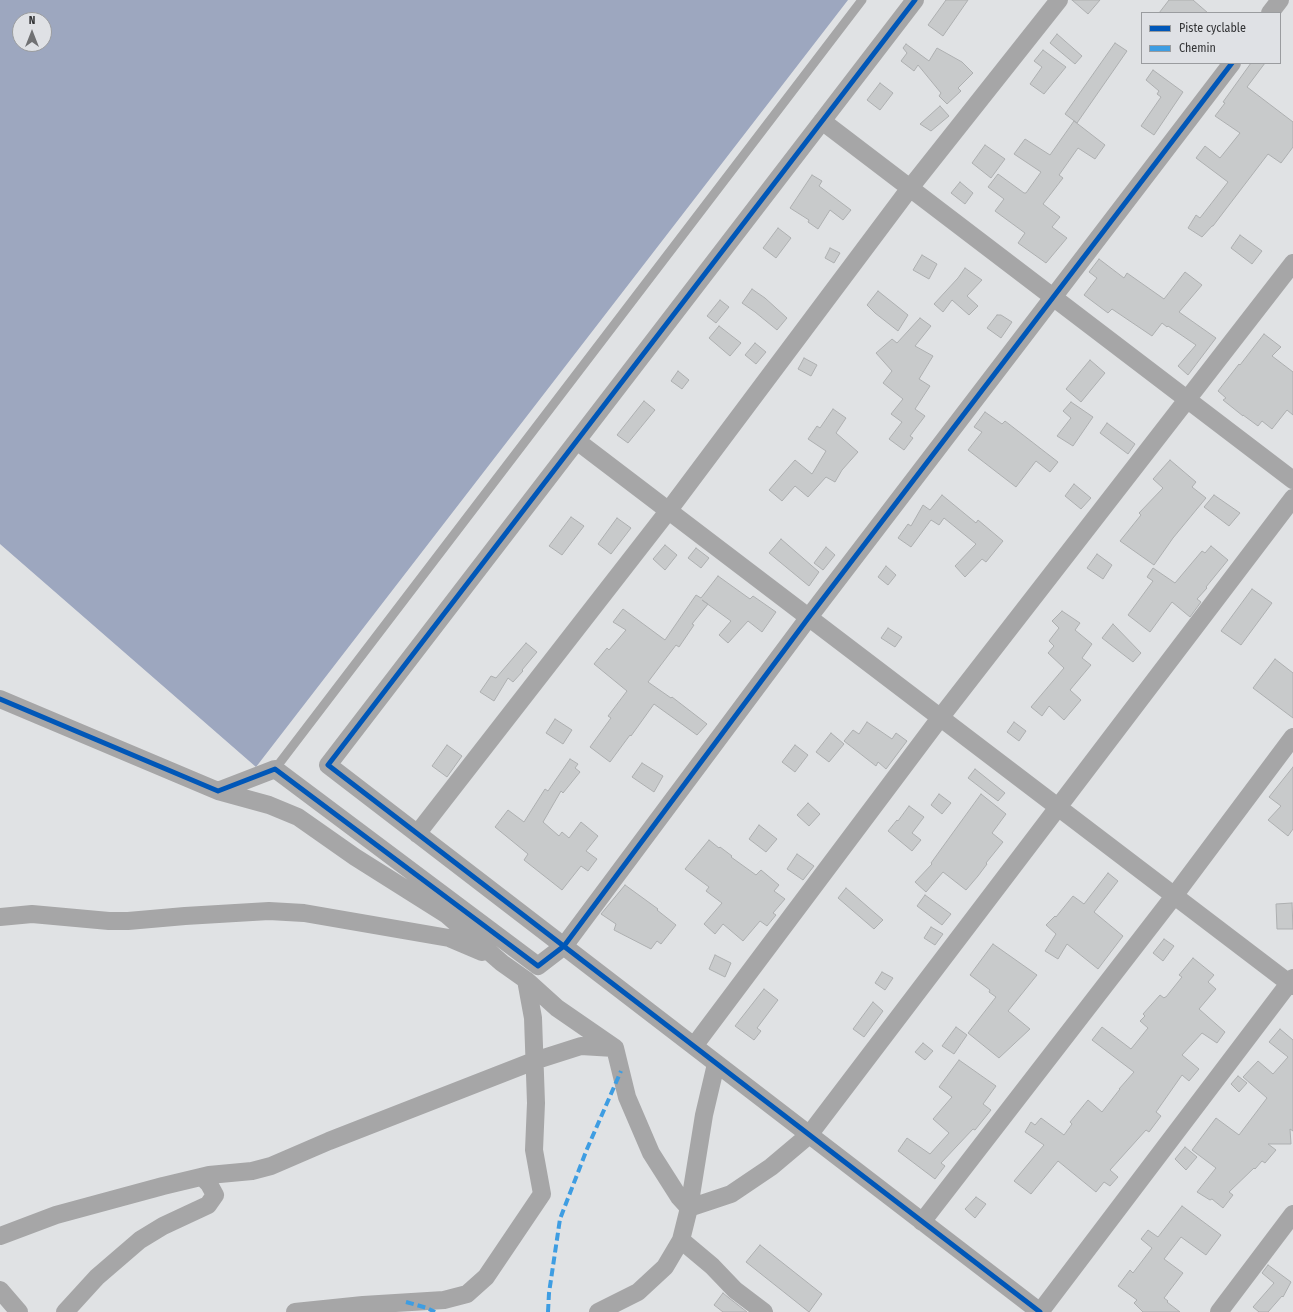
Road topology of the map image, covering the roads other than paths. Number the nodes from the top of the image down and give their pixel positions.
1 (862, 0) edge
2 (915, 0) edge
3 (1059, 0) edge
4 (1280, 0) edge
5 (1271, 12) edge
6 (1231, 64) edge
7 (822, 121) junction
8 (910, 188) junction
9 (1293, 263) edge
10 (1052, 297) junction
11 (1187, 400) junction
12 (577, 440) junction
13 (1293, 480) edge
14 (1293, 498) edge
15 (669, 510) junction
16 (809, 617) junction
17 (0, 698) edge
18 (940, 718) junction
19 (1293, 737) edge
20 (275, 769) junction
21 (218, 790) junction
22 (1058, 807) junction
23 (417, 834) junction
24 (1174, 896) junction
25 (0, 916) edge
26 (564, 946) junction
27 (502, 963) junction
28 (526, 980) junction
29 (1292, 983) edge
30 (694, 1046) junction
31 (615, 1048) junction
32 (534, 1061) junction
33 (716, 1064) junction
34 (809, 1135) junction
35 (202, 1177) junction
36 (689, 1208) junction
37 (1293, 1214) edge
38 (922, 1222) junction
39 (0, 1236) edge
40 (681, 1240) junction
41 (0, 1290) edge
42 (19, 1312) edge
43 (65, 1312) edge
44 (295, 1312) edge
45 (598, 1312) edge
46 (764, 1312) edge
47 (1040, 1312) edge
48 (1219, 1312) edge

1 - 20 lane
2 - 7 street
3 - 8 street
4 - 5 street
6 - 10 street
7 - 8 street
7 - 12 street
8 - 10 street
8 - 15 street
9 - 11 street
10 - 11 street
10 - 16 street
11 - 13 street
11 - 18 street
12 - 15 street
12 - 23 street
14 - 22 street
15 - 16 street
15 - 23 street
16 - 18 street
16 - 26 street
17 - 21 street
18 - 22 street
18 - 30 street
19 - 24 street
20 - 21 street
20 - 26 street
21 - 27 street
22 - 24 street
22 - 34 street
23 - 26 street
24 - 29 street
24 - 38 street
25 - 27 street
26 - 30 street
27 - 28 street
28 - 31 street
28 - 32 street
29 - 47 street
30 - 33 street
31 - 32 street
31 - 36 street
32 - 35 street
32 - 44 street
33 - 34 street
33 - 36 street
34 - 36 street
34 - 38 street
35 - 39 street
35 - 43 street
36 - 40 street
37 - 48 street
38 - 47 street
40 - 45 street
40 - 46 street
41 - 42 street

